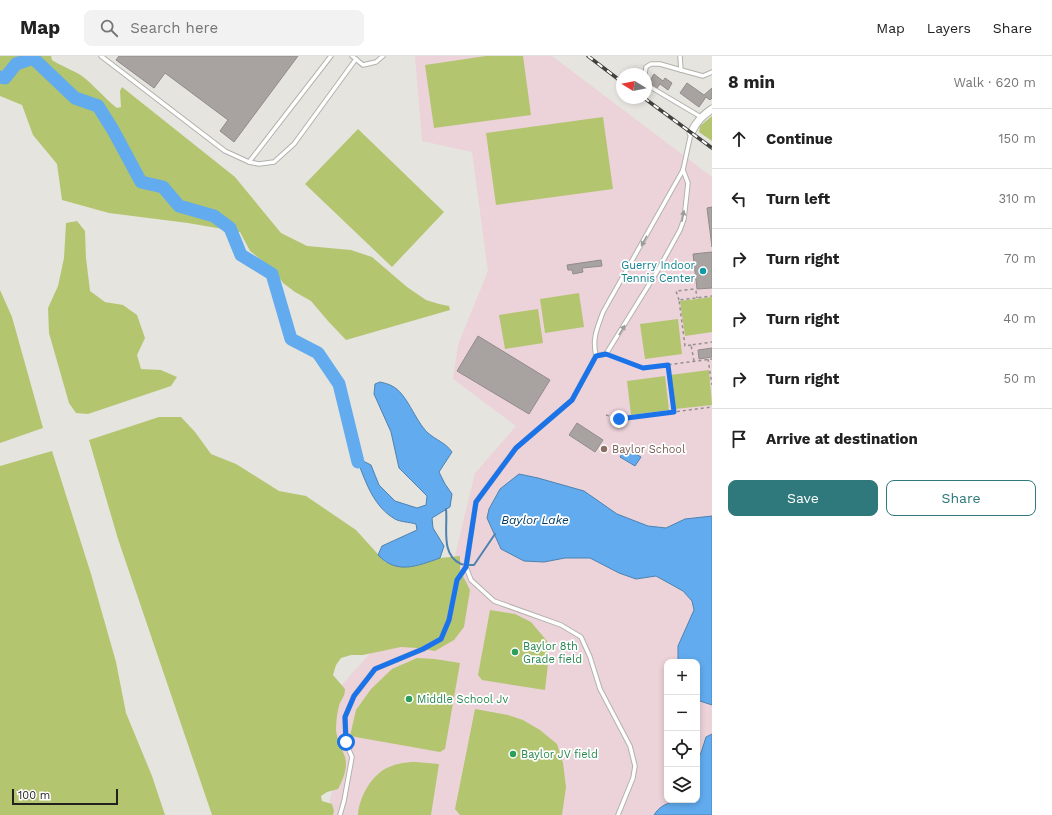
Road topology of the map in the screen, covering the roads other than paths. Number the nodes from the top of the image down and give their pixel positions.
1 (101, 56) edge
2 (331, 56) edge
3 (352, 56) edge
4 (383, 56) edge
5 (680, 56) edge
6 (356, 59) junction
7 (646, 68) edge
8 (681, 70) junction
9 (712, 72) edge
10 (652, 88) edge
11 (712, 109) edge
12 (701, 117) junction
13 (691, 132) joint
14 (249, 162) junction
15 (683, 170) junction
16 (596, 356) junction
17 (466, 567) junction
18 (340, 815) edge
19 (618, 815) edge

1 - 14 lane
2 - 14 lane
3 - 6 lane
4 - 6 lane
5 - 8 lane
6 - 14 lane
7 - 8 lane
8 - 9 lane
10 - 12 lane
11 - 12 street
12 - 13 street
13 - 15 lane
15 -> 16 lane
16 -> 15 lane
16 - 17 lane
17 - 18 lane
17 - 19 lane

